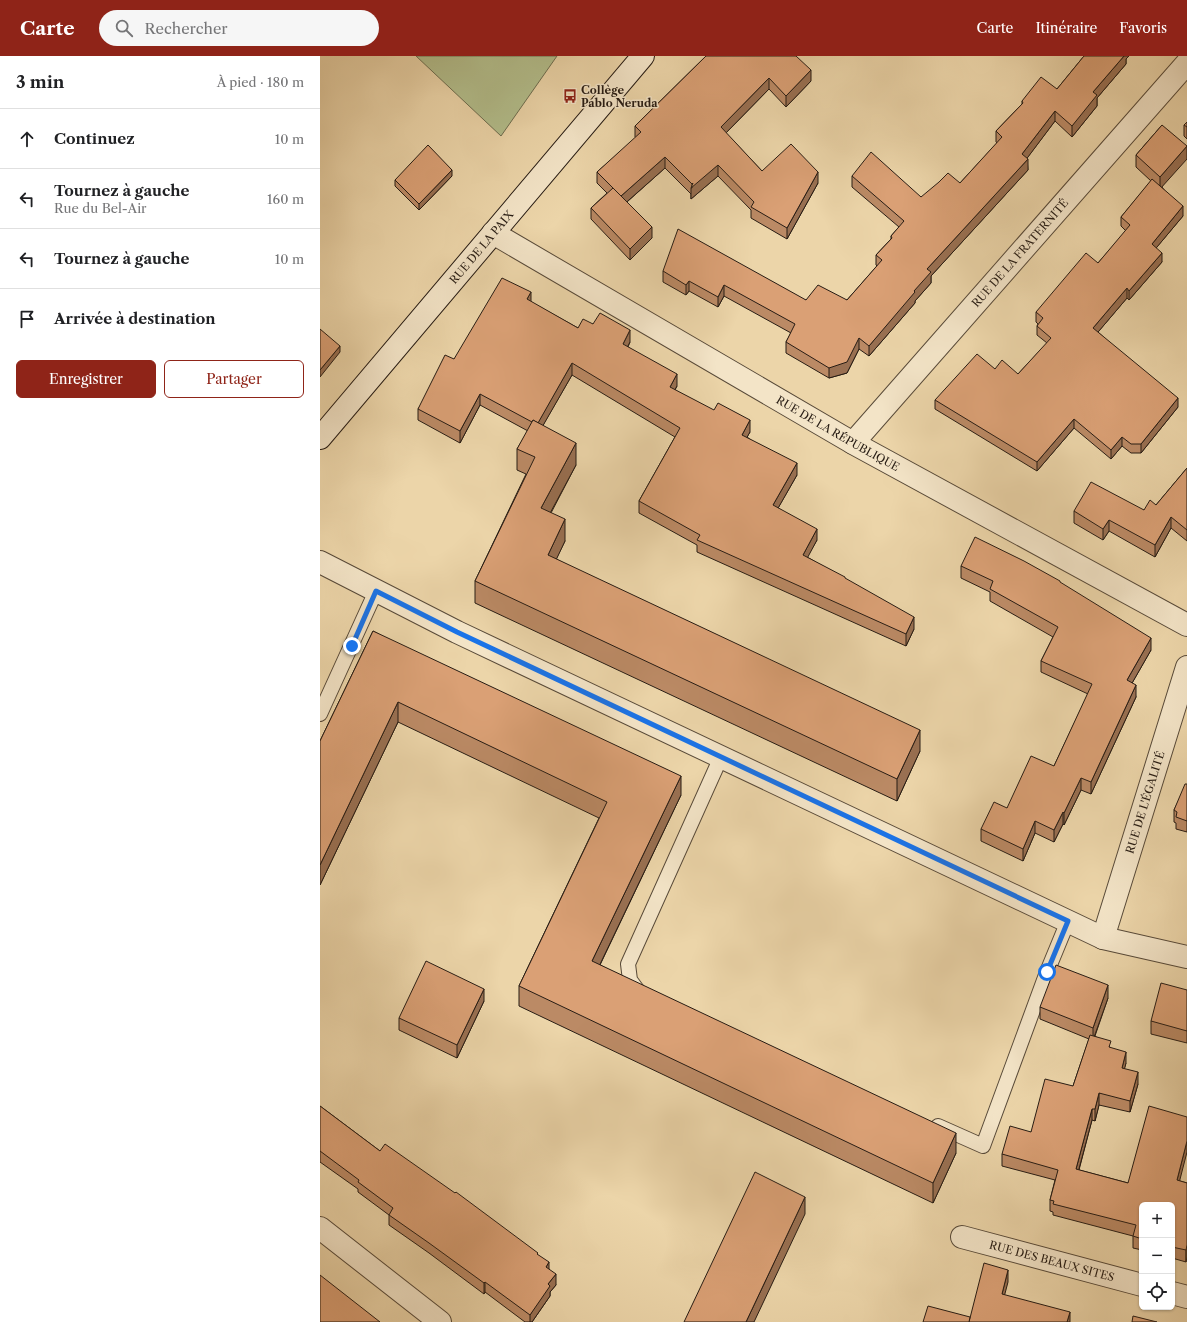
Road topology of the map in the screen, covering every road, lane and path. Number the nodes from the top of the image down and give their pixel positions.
1 (642, 56) edge
2 (1187, 63) edge
3 (493, 233) junction
4 (320, 438) edge
5 (853, 443) junction
6 (320, 562) edge
7 (376, 591) junction
8 (1187, 625) edge
9 (1187, 667) edge
10 (320, 714) edge
11 (721, 757) junction
12 (1068, 921) junction
13 (1103, 938) junction
14 (1187, 957) edge
15 (655, 1001) edge
16 (925, 1120) edge
17 (320, 1228) edge
18 (962, 1237) dead end
19 (1139, 1284) edge
20 (1175, 1294) edge
21 (1187, 1297) edge
22 (440, 1322) edge

1 - 3 street, RUE DE LA PAIX
2 - 5 street, RUE DE LA FRATERNITÉ
3 - 4 street, RUE DE LA PAIX
3 - 5 street, RUE DE LA RÉPUBLIQUE
5 - 8 street, RUE DE LA RÉPUBLIQUE
6 - 7 street
7 - 10 lane
7 - 11 street
9 - 13 street, RUE DE L'ÉGALITÉ
11 - 12 street
11 - 15 lane
12 - 13 street
12 - 16 lane
13 - 14 street
17 - 22 street
18 - 19 street, RUE DES BEAUX SITES
20 - 21 street

